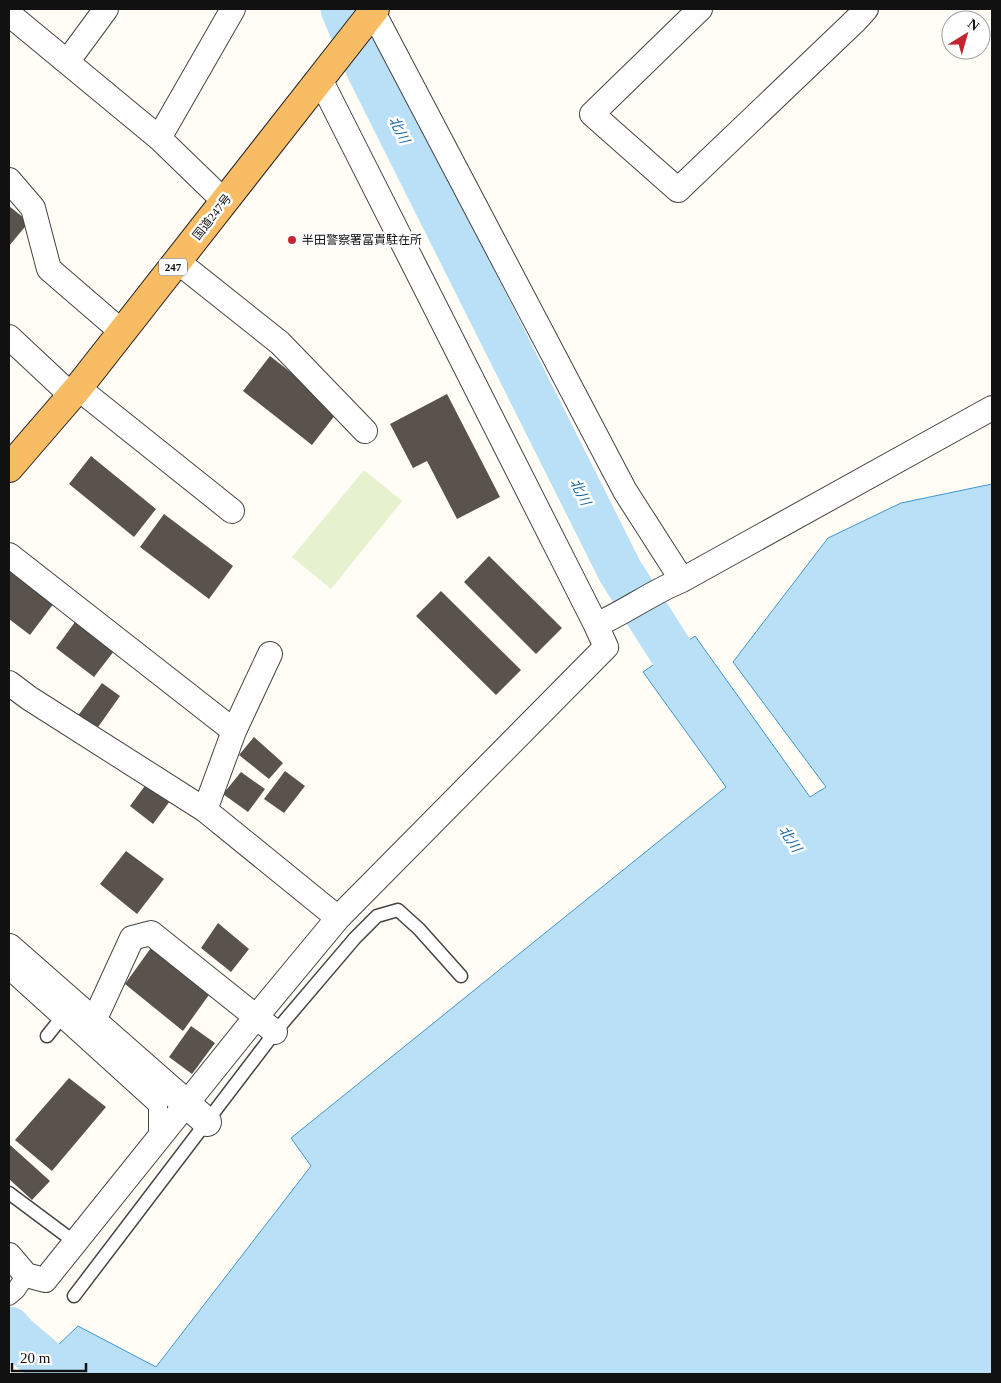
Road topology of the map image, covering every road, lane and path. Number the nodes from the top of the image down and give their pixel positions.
1 (106, 9) edge
2 (233, 9) edge
3 (700, 9) edge
4 (866, 9) edge
5 (374, 10) edge
6 (22, 16) edge
7 (67, 62) junction
8 (326, 71) junction
9 (158, 138) junction
10 (9, 180) edge
11 (224, 201) junction
12 (177, 261) junction
13 (122, 332) junction
14 (9, 337) edge
15 (75, 392) junction
16 (992, 408) edge
17 (365, 430) dead end
18 (11, 459) edge
19 (232, 510) dead end
20 (9, 554) edge
21 (672, 584) junction
22 (596, 625) junction
23 (270, 654) dead end
24 (9, 683) edge
25 (234, 731) junction
26 (205, 810) junction
27 (338, 918) junction
28 (9, 948) edge
29 (9, 970) edge
30 (461, 976) dead end
31 (66, 1011) junction
32 (256, 1017) junction
33 (93, 1023) junction
34 (275, 1032) junction
35 (47, 1036) dead end
36 (186, 1105) junction
37 (207, 1122) junction
38 (158, 1141) junction
39 (9, 1192) edge
40 (76, 1243) junction
41 (9, 1255) edge
42 (26, 1275) junction
43 (9, 1296) edge
44 (74, 1296) dead end

1 - 7 street
2 - 9 street
3 - 4 street
5 - 8 highway, 国道247号 / 247
5 - 21 street
6 - 7 street
7 - 9 street
8 - 11 highway, 国道247号 / 247
8 - 22 street
9 - 11 street
10 - 13 street
11 - 12 highway, 国道247号 / 247
12 - 13 highway, 国道247号 / 247
12 - 17 street
13 - 15 highway, 国道247号 / 247
14 - 15 street
15 - 18 highway, 国道247号 / 247
15 - 19 street
16 - 21 street
20 - 25 street
21 - 22 street
22 - 27 street
23 - 25 street
24 - 26 street
25 - 26 street
26 - 27 street
27 - 32 street
28 - 31 street
29 - 31 street
30 - 34 lane
31 - 33 street
31 - 35 lane
31 - 38 street
32 - 33 street
32 - 34 street
32 - 36 street
33 - 36 street
34 - 37 lane
36 - 37 street
36 - 38 street
37 - 44 lane
38 - 40 street
39 - 40 lane
40 - 42 street
41 - 42 street
42 - 43 street

